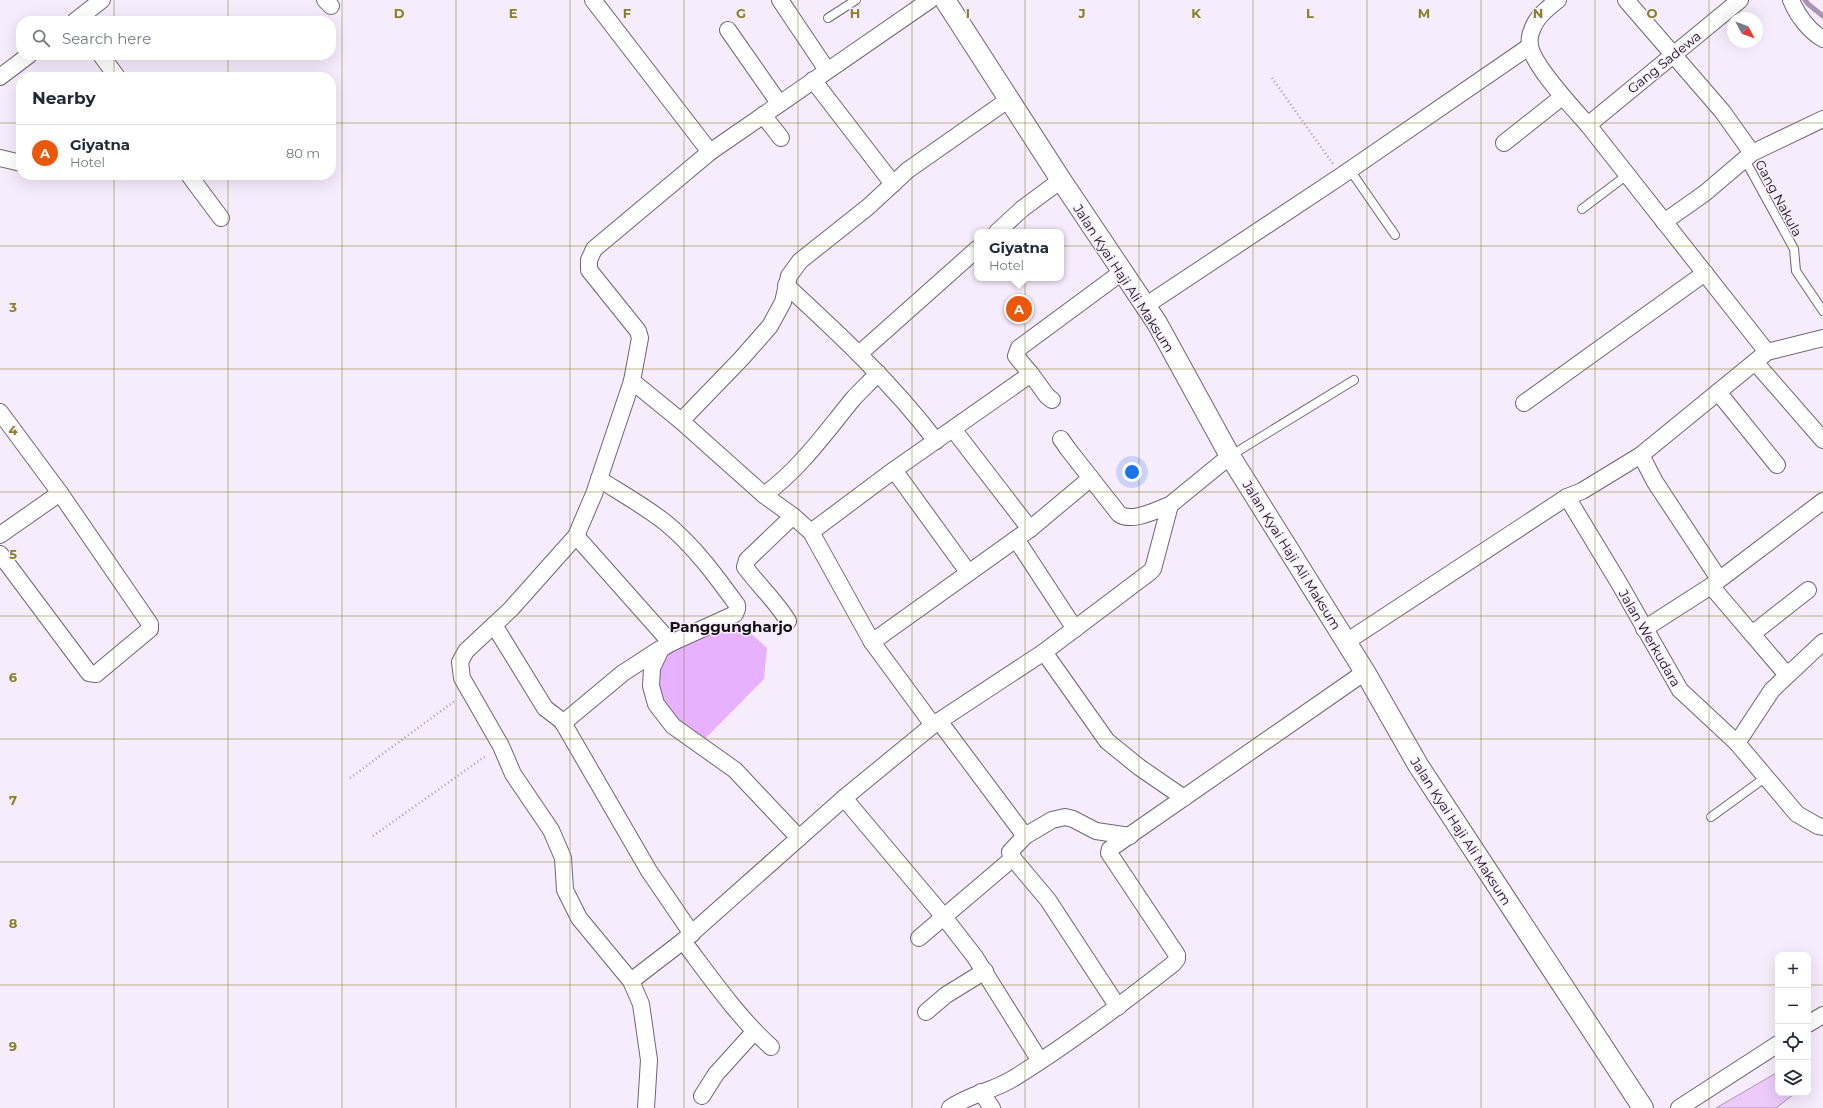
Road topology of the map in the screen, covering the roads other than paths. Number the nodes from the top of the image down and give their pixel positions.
1 (102, 0) edge
2 (593, 0) edge
3 (780, 0) edge
4 (856, 0) edge
5 (930, 0) edge
6 (945, 0) edge
7 (1558, 0) edge
8 (1626, 0) edge
9 (1740, 0) edge
10 (1791, 0) edge
11 (82, 16) edge
12 (828, 18) dead end
13 (728, 30) dead end
14 (1823, 39) edge
15 (1530, 46) junction
16 (1673, 54) junction
17 (22, 60) edge
18 (105, 60) edge
19 (827, 70) junction
20 (113, 72) edge
21 (0, 77) edge
22 (813, 80) junction
23 (1562, 97) junction
24 (1008, 100) junction
25 (779, 103) junction
26 (763, 115) junction
27 (1823, 119) edge
28 (1588, 125) junction
29 (781, 138) dead end
30 (1504, 143) dead end
31 (710, 152) junction
32 (1748, 156) junction
33 (0, 158) edge
34 (16, 162) edge
35 (1345, 173) junction
36 (1627, 175) junction
37 (193, 180) edge
38 (1061, 180) junction
39 (893, 184) junction
40 (1582, 209) dead end
41 (221, 218) dead end
42 (1664, 222) junction
43 (1000, 229) edge
44 (1395, 235) dead end
45 (974, 252) edge
46 (1122, 272) junction
47 (1705, 273) junction
48 (786, 285) junction
49 (1145, 306) junction
50 (1823, 310) edge
51 (1823, 338) edge
52 (1767, 352) junction
53 (859, 354) junction
54 (1755, 362) junction
55 (878, 373) junction
56 (1031, 374) junction
57 (1354, 380) dead end
58 (632, 381) junction
59 (1718, 392) junction
60 (1052, 400) dead end
61 (1524, 403) dead end
62 (0, 412) edge
63 (681, 421) junction
64 (953, 429) junction
65 (1061, 439) dead end
66 (1823, 440) edge
67 (936, 441) junction
68 (1641, 455) junction
69 (1230, 456) junction
70 (1777, 465) dead end
71 (894, 470) junction
72 (1091, 478) junction
73 (599, 479) junction
74 (60, 493) junction
75 (764, 495) junction
76 (1567, 497) junction
77 (1823, 501) edge
78 (1170, 505) junction
79 (793, 516) junction
80 (1030, 529) junction
81 (811, 532) junction
82 (0, 535) edge
83 (576, 536) junction
84 (1016, 539) junction
85 (0, 554) edge
86 (968, 572) junction
87 (1715, 583) junction
88 (1808, 590) dead end
89 (788, 621) dead end
90 (494, 625) junction
91 (1075, 629) junction
92 (1644, 629) junction
93 (1752, 634) junction
94 (872, 642) junction
95 (1346, 642) junction
96 (1823, 642) edge
97 (666, 646) junction
98 (1044, 652) junction
99 (1365, 672) junction
100 (1787, 675) junction
101 (563, 723) junction
102 (936, 723) junction
103 (1737, 743) junction
104 (1766, 777) junction
105 (844, 798) junction
106 (1184, 798) junction
107 (1711, 817) dead end
108 (1823, 827) edge
109 (1025, 836) junction
110 (1130, 836) junction
111 (799, 838) junction
112 (1013, 858) junction
113 (944, 917) junction
114 (688, 937) junction
115 (919, 938) dead end
116 (985, 971) junction
117 (631, 981) junction
118 (1118, 1007) junction
119 (926, 1012) dead end
120 (1823, 1015) edge
121 (1811, 1022) edge
122 (754, 1032) junction
123 (1775, 1046) edge
124 (771, 1047) dead end
125 (1040, 1061) junction
126 (981, 1092) junction
127 (702, 1096) dead end
128 (646, 1108) edge
129 (950, 1108) edge
130 (992, 1108) edge
131 (1642, 1108) edge
132 (1679, 1108) edge

1 - 11 street
2 - 31 street
3 - 19 street
4 - 12 lane
5 - 19 street
6 - 24 street, Jalan Kyai Haji Ali Maksum
7 - 15 street
8 - 16 street
9 - 16 street, Gang Sadewa
10 - 14 street
13 - 25 street
15 - 23 street
15 - 35 street
16 - 28 street, Gang Sadewa
16 - 32 street
17 - 21 street
18 - 20 street
19 - 22 street
22 - 25 street
22 - 39 street
23 - 28 street
23 - 30 street
24 - 38 street, Jalan Kyai Haji Ali Maksum
24 - 39 street
25 - 26 street
26 - 29 street
26 - 31 street
27 - 32 street
28 - 36 street
31 - 58 street
32 - 42 street
32 - 50 lane, Gang Nakula
33 - 34 street
35 - 44 lane
35 - 49 street
36 - 40 lane
36 - 42 street
37 - 41 street
38 - 43 street
38 - 46 street, Jalan Kyai Haji Ali Maksum
39 - 48 street
42 - 47 street
45 - 53 street
46 - 49 street, Jalan Kyai Haji Ali Maksum
46 - 56 street
47 - 52 street
47 - 61 street
48 - 53 street
48 - 63 street
49 - 69 street, Jalan Kyai Haji Ali Maksum
51 - 52 street
52 - 54 street
53 - 55 street
54 - 59 street
54 - 66 street
55 - 67 street
55 - 75 street
56 - 60 street
56 - 64 street
57 - 69 lane
58 - 63 street
58 - 73 street
59 - 68 street
59 - 70 street
62 - 74 street
63 - 75 street
64 - 67 street
64 - 80 street
65 - 72 street
67 - 71 street
68 - 76 street
68 - 87 street
69 - 78 street
69 - 95 street, Jalan Kyai Haji Ali Maksum
71 - 81 street
71 - 86 street
72 - 78 street
72 - 80 street
73 - 83 street
73 - 97 street
74 - 82 street
74 - 85 street
75 - 79 street
76 - 92 street, Jalan Werkudara
76 - 95 street
77 - 87 street
78 - 91 street
79 - 81 street
79 - 89 street
80 - 84 street
81 - 94 street
83 - 90 street
83 - 97 street
84 - 86 street
84 - 91 street
86 - 94 street
87 - 92 street
87 - 93 street
88 - 93 street
90 - 101 street
90 - 117 street
91 - 98 street
92 - 103 street, Jalan Werkudara
93 - 100 street
94 - 102 street
95 - 99 street, Jalan Kyai Haji Ali Maksum
96 - 100 street
97 - 101 street
97 - 111 street
98 - 102 street
98 - 106 street
99 - 106 street
99 - 131 street, Jalan Kyai Haji Ali Maksum
100 - 103 street
101 - 114 street
102 - 105 street
102 - 109 street
103 - 104 street, Jalan Werkudara
104 - 107 lane
104 - 108 street, Jalan Werkudara
105 - 111 street
105 - 113 street
106 - 110 street
109 - 110 street
109 - 112 street
110 - 118 street
111 - 114 street
112 - 113 street
112 - 118 street
113 - 115 street
113 - 116 street
114 - 117 street
114 - 122 street
116 - 119 street
116 - 125 street
117 - 128 street
118 - 125 street
120 - 121 street
122 - 124 street
122 - 127 street
123 - 132 street
125 - 126 street
126 - 129 street
126 - 130 street

